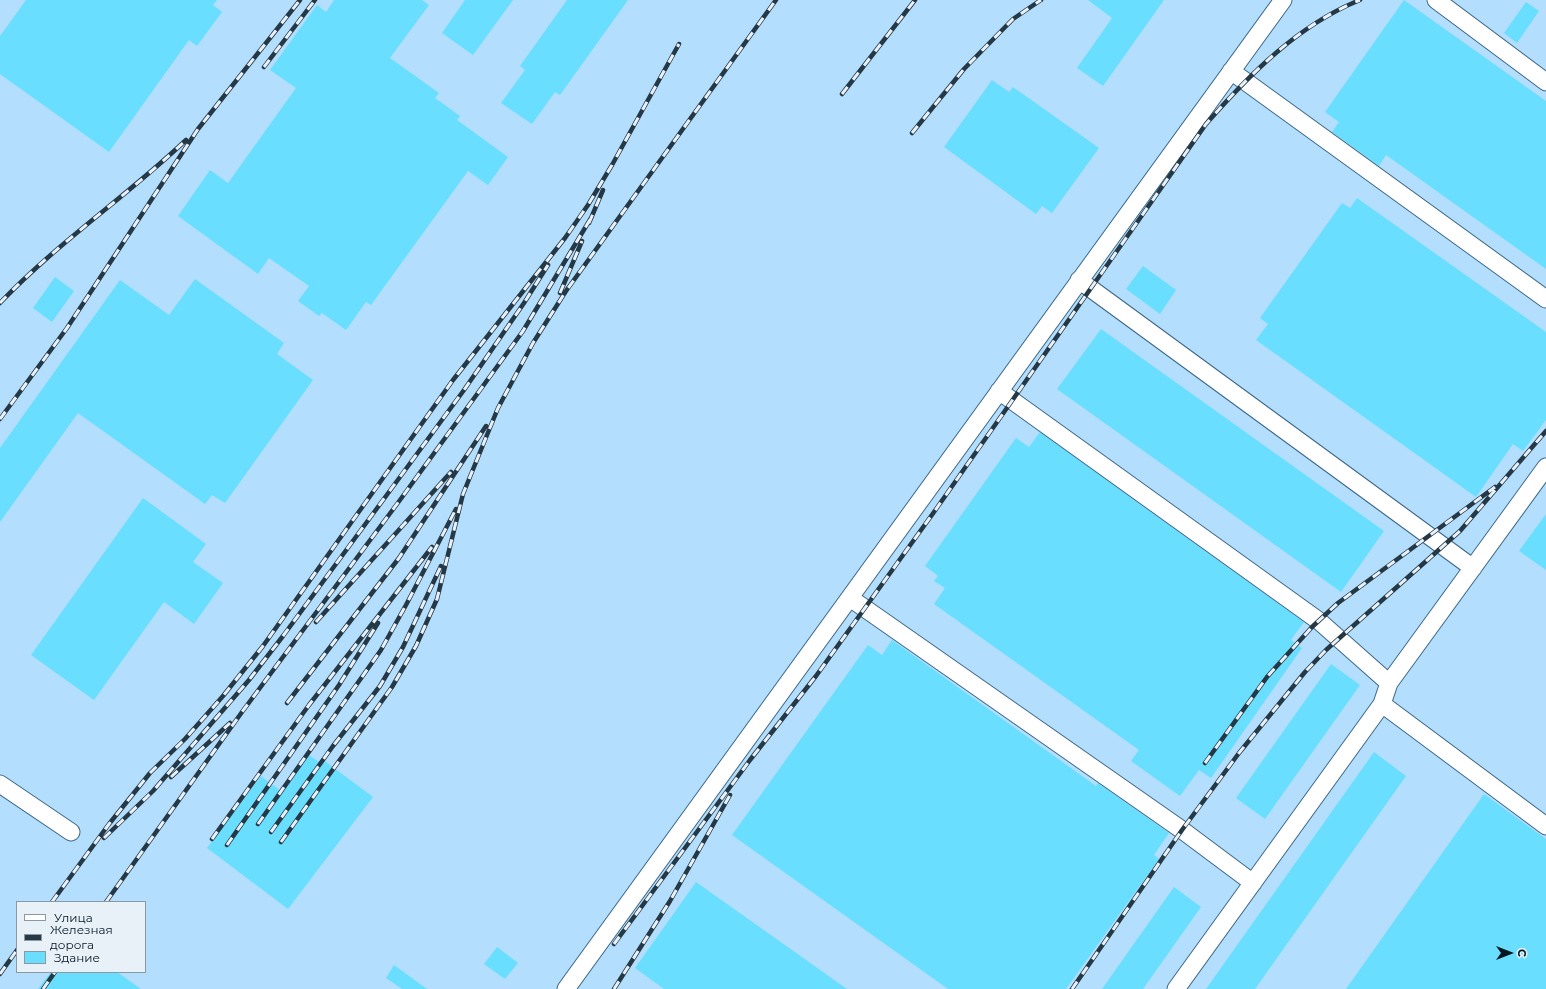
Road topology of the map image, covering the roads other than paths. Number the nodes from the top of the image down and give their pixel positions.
1 (1283, 0) edge
2 (1436, 0) edge
3 (1231, 71) junction
4 (1546, 82) edge
5 (1079, 280) junction
6 (1546, 299) edge
7 (999, 391) junction
8 (1546, 467) edge
9 (1473, 568) junction
10 (850, 598) junction
11 (1389, 683) junction
12 (1382, 704) junction
13 (0, 784) edge
14 (1546, 826) edge
15 (71, 832) dead end
16 (1253, 883) junction
17 (566, 989) edge
18 (1176, 989) edge

1 - 3 lane
2 - 4 lane
3 - 5 lane
3 - 6 lane
5 - 7 lane
5 - 9 lane
7 - 10 lane
7 - 11 lane
8 - 9 lane
9 - 11 lane
10 - 16 lane
10 - 17 lane
11 - 12 lane
12 - 14 lane
12 - 16 lane
13 - 15 lane
16 - 18 lane

